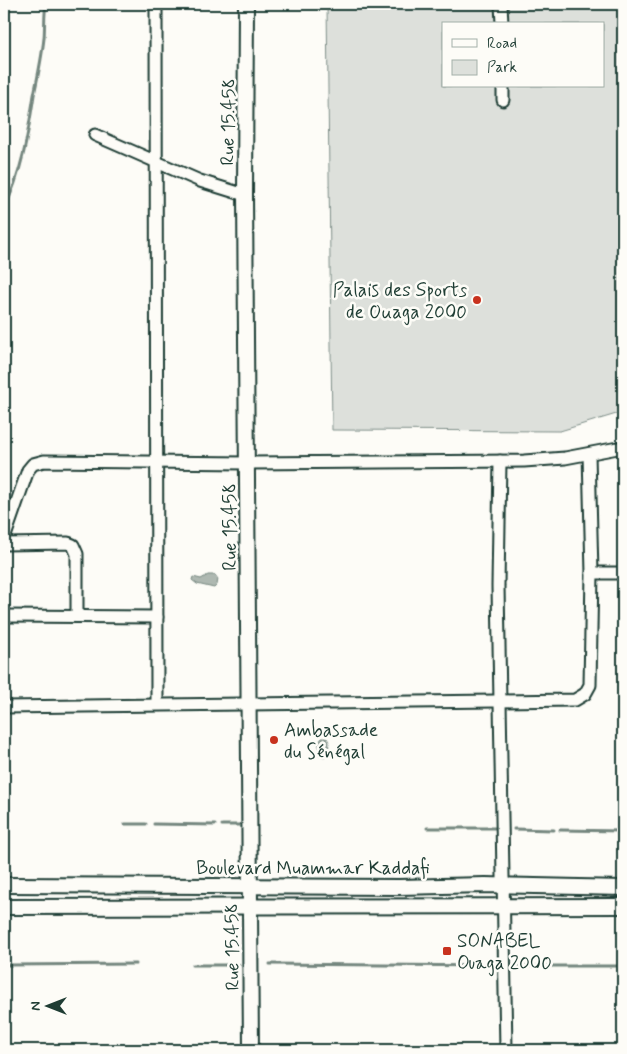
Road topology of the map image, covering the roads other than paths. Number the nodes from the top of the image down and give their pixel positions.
1 (156, 4) edge
2 (246, 4) edge
3 (501, 4) edge
4 (502, 22) edge
5 (502, 88) edge
6 (503, 100) dead end
7 (95, 135) dead end
8 (156, 163) junction
9 (245, 195) junction
10 (623, 448) edge
11 (589, 454) junction
12 (500, 461) junction
13 (157, 462) junction
14 (247, 463) junction
15 (4, 539) edge
16 (4, 544) edge
17 (592, 573) junction
18 (623, 573) edge
19 (4, 612) edge
20 (77, 616) junction
21 (157, 617) junction
22 (4, 618) edge
23 (500, 700) junction
24 (249, 703) junction
25 (157, 704) junction
26 (4, 707) edge
27 (4, 885) edge
28 (503, 886) junction
29 (249, 887) junction
30 (623, 888) edge
31 (623, 906) edge
32 (4, 907) edge
33 (249, 907) junction
34 (503, 907) junction
35 (251, 1050) edge
36 (506, 1050) edge

1 - 8 street
2 - 9 main road, Rue 15.458
3 - 4 street
5 - 6 street
7 - 8 street
8 - 9 street
8 - 13 street
9 - 14 main road, Rue 15.458
10 - 11 street
11 - 12 street
11 - 17 street
12 - 14 street
12 - 23 street
13 - 14 street
13 - 15 street
13 - 21 street
14 - 24 main road, Rue 15.458
16 - 20 street
17 - 18 street
17 - 23 street
19 - 22 street
20 - 21 street
20 - 22 street
21 - 25 street
23 - 24 street
23 - 28 street
24 - 25 street
24 - 29 main road, Rue 15.458
25 - 26 street
27 - 29 main road, Boulevard Muammar Kaddafi
28 - 29 main road, Boulevard Muammar Kaddafi
28 - 30 main road, Boulevard Muammar Kaddafi
28 - 34 street
29 - 33 main road, Rue 15.458
31 - 34 main road, Boulevard Muammar Kaddafi
32 - 33 main road, Boulevard Muammar Kaddafi
33 - 34 main road, Boulevard Muammar Kaddafi
33 - 35 main road, Rue 15.458
34 - 36 street

